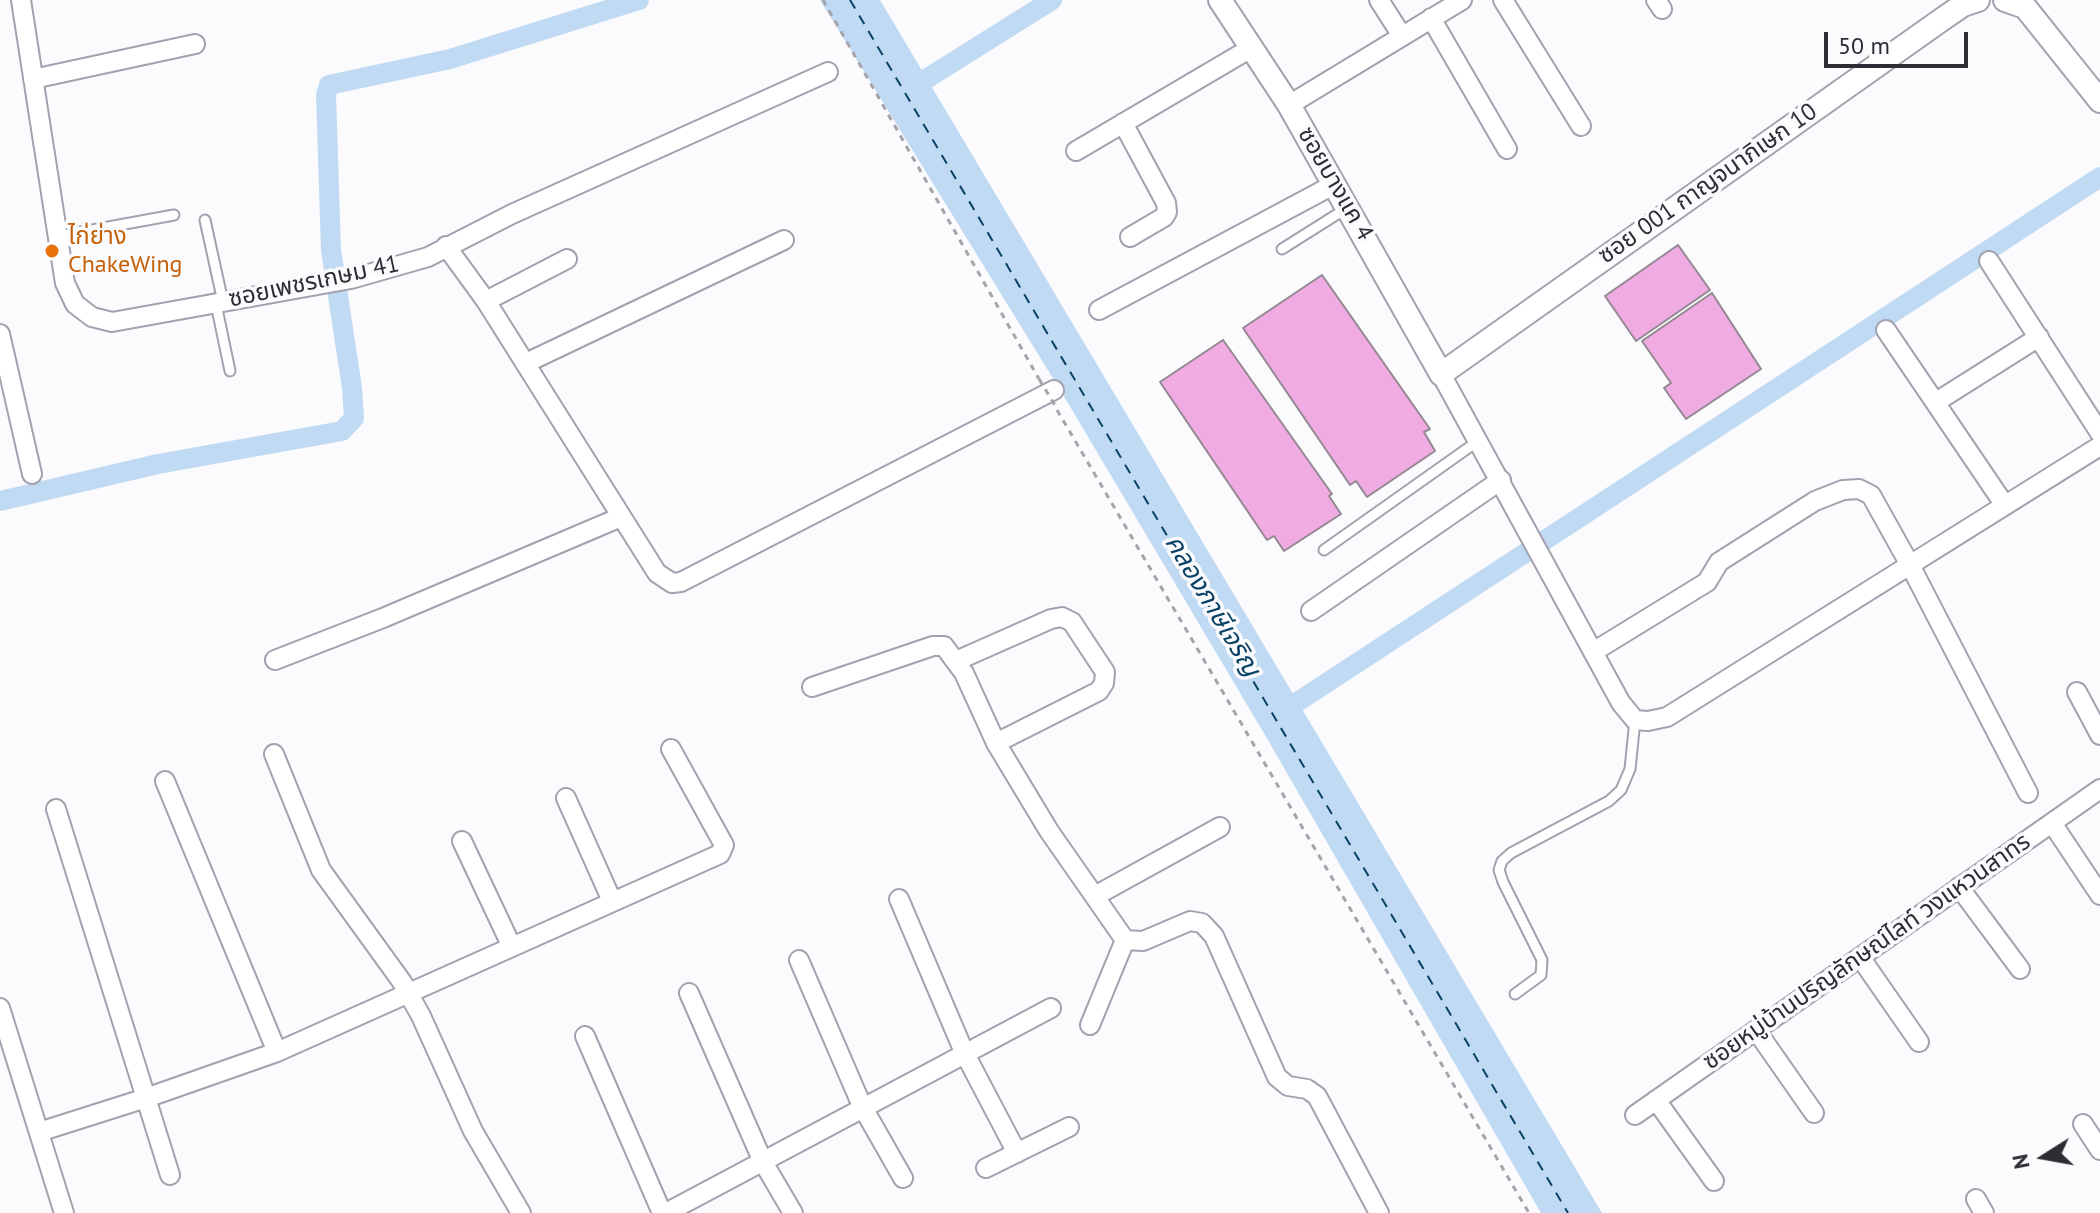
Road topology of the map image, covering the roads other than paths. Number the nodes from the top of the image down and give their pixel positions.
1 (21, 0) edge
2 (1379, 0) edge
3 (1462, 0) edge
4 (1503, 0) edge
5 (1978, 0) edge
6 (2005, 0) edge
7 (1222, 1) edge
8 (1431, 18) junction
9 (1402, 36) junction
10 (195, 44) dead end
11 (1251, 48) junction
12 (828, 72) dead end
13 (33, 79) junction
14 (2100, 101) edge
15 (1289, 105) junction
16 (1123, 123) junction
17 (1581, 126) dead end
18 (1507, 149) dead end
19 (1076, 151) dead end
20 (1335, 184) junction
21 (1348, 208) junction
22 (174, 215) dead end
23 (205, 220) dead end
24 (59, 236) junction
25 (1130, 237) dead end
26 (784, 240) dead end
27 (446, 246) junction
28 (1282, 249) dead end
29 (567, 259) dead end
30 (1989, 261) dead end
31 (486, 301) junction
32 (220, 303) junction
33 (1099, 310) dead end
34 (1886, 330) dead end
35 (2039, 337) junction
36 (1, 338) edge
37 (526, 363) junction
38 (230, 371) dead end
39 (1441, 374) junction
40 (1050, 392) road end
41 (1936, 402) junction
42 (2100, 433) edge
43 (1479, 441) junction
44 (2100, 446) edge
45 (32, 474) dead end
46 (1501, 480) junction
47 (2004, 504) junction
48 (621, 517) junction
49 (1324, 550) dead end
50 (1910, 565) junction
51 (1311, 611) dead end
52 (1593, 652) junction
53 (275, 660) dead end
54 (956, 661) junction
55 (812, 687) dead end
56 (2077, 692) dead end
57 (1635, 720) junction
58 (2100, 735) edge
59 (996, 743) junction
60 (671, 749) dead end
61 (274, 754) dead end
62 (165, 781) dead end
63 (2100, 789) edge
64 (2028, 793) dead end
65 (566, 798) dead end
66 (56, 809) dead end
67 (2052, 823) junction
68 (1220, 827) dead end
69 (462, 841) dead end
70 (1959, 887) junction
71 (2100, 895) edge
72 (1095, 896) junction
73 (899, 899) dead end
74 (612, 901) junction
75 (1125, 940) junction
76 (511, 945) junction
77 (1860, 957) junction
78 (799, 960) dead end
79 (2020, 969) dead end
80 (689, 993) dead end
81 (409, 994) junction
82 (1515, 994) dead end
83 (0, 1008) edge
84 (1051, 1008) dead end
85 (1090, 1025) dead end
86 (1756, 1030) junction
87 (585, 1036) dead end
88 (1919, 1042) dead end
89 (277, 1052) junction
90 (964, 1052) junction
91 (146, 1098) junction
92 (1656, 1100) junction
93 (862, 1106) junction
94 (1814, 1113) dead end
95 (1635, 1115) dead end
96 (2083, 1124) dead end
97 (1069, 1127) dead end
98 (39, 1132) junction
99 (2100, 1150) edge
100 (1017, 1153) junction
101 (763, 1162) junction
102 (986, 1168) dead end
103 (170, 1175) dead end
104 (903, 1178) dead end
105 (1714, 1181) dead end
106 (64, 1213) edge
107 (521, 1213) edge
108 (664, 1213) edge
109 (793, 1213) edge
110 (1379, 1213) edge

1 - 13 street, ซอยเพชรเกษม 41
2 - 9 street
3 - 8 street
4 - 17 street
5 - 39 street, ซอย 001 กาญจนาภิเษก 10
6 - 14 street
7 - 11 street, ซอยบางแค 4
8 - 9 street
8 - 18 street
9 - 15 street
10 - 13 street
11 - 15 street, ซอยบางแค 4
11 - 16 street
12 - 27 street, ซอยเพชรเกษม 41
13 - 24 street, ซอยเพชรเกษม 41
15 - 20 street, ซอยบางแค 4
16 - 19 street
16 - 25 street
20 - 21 street, ซอยบางแค 4
20 - 33 street
21 - 28 lane
21 - 39 street, ซอยบางแค 4
22 - 24 lane
23 - 32 lane
24 - 32 street, ซอยเพชรเกษม 41
26 - 37 street
27 - 31 street
27 - 32 street, ซอยเพชรเกษม 41
29 - 31 street
30 - 35 street
31 - 37 street
32 - 38 lane
34 - 41 street
35 - 41 street
35 - 42 street
36 - 45 street
37 - 48 street
39 - 43 street
40 - 48 street
41 - 47 street
43 - 46 street
43 - 49 lane
44 - 47 street
46 - 51 street
46 - 52 street
47 - 50 street
48 - 53 street
50 - 52 street
50 - 57 street
50 - 64 street
52 - 57 street
54 - 55 street
54 - 59 street
54 - 59 street
56 - 58 street
57 - 82 lane
59 - 72 street
60 - 74 street
61 - 81 street
62 - 89 street
63 - 67 street, ซอยหมู่บ้านปริญลักษณ์ไลท์ วงแหวนสาทร
65 - 74 street
66 - 91 street
67 - 70 street, ซอยหมู่บ้านปริญลักษณ์ไลท์ วงแหวนสาทร
67 - 71 street
68 - 72 street
69 - 76 street
70 - 77 street, ซอยหมู่บ้านปริญลักษณ์ไลท์ วงแหวนสาทร
70 - 79 street
72 - 75 street
73 - 90 street
74 - 76 street
75 - 85 street
75 - 110 street
76 - 81 street
77 - 86 street, ซอยหมู่บ้านปริญลักษณ์ไลท์ วงแหวนสาทร
77 - 88 street
78 - 93 street
80 - 101 street
81 - 89 street
81 - 107 street
83 - 98 street
84 - 90 street
86 - 92 street, ซอยหมู่บ้านปริญลักษณ์ไลท์ วงแหวนสาทร
86 - 94 street
87 - 108 street
89 - 91 street
90 - 93 street
90 - 100 street
91 - 98 street
91 - 103 street
92 - 95 street, ซอยหมู่บ้านปริญลักษณ์ไลท์ วงแหวนสาทร
92 - 105 street
93 - 101 street
93 - 104 street
96 - 99 street
97 - 100 street
98 - 106 street
100 - 102 street
101 - 108 street
101 - 109 street

